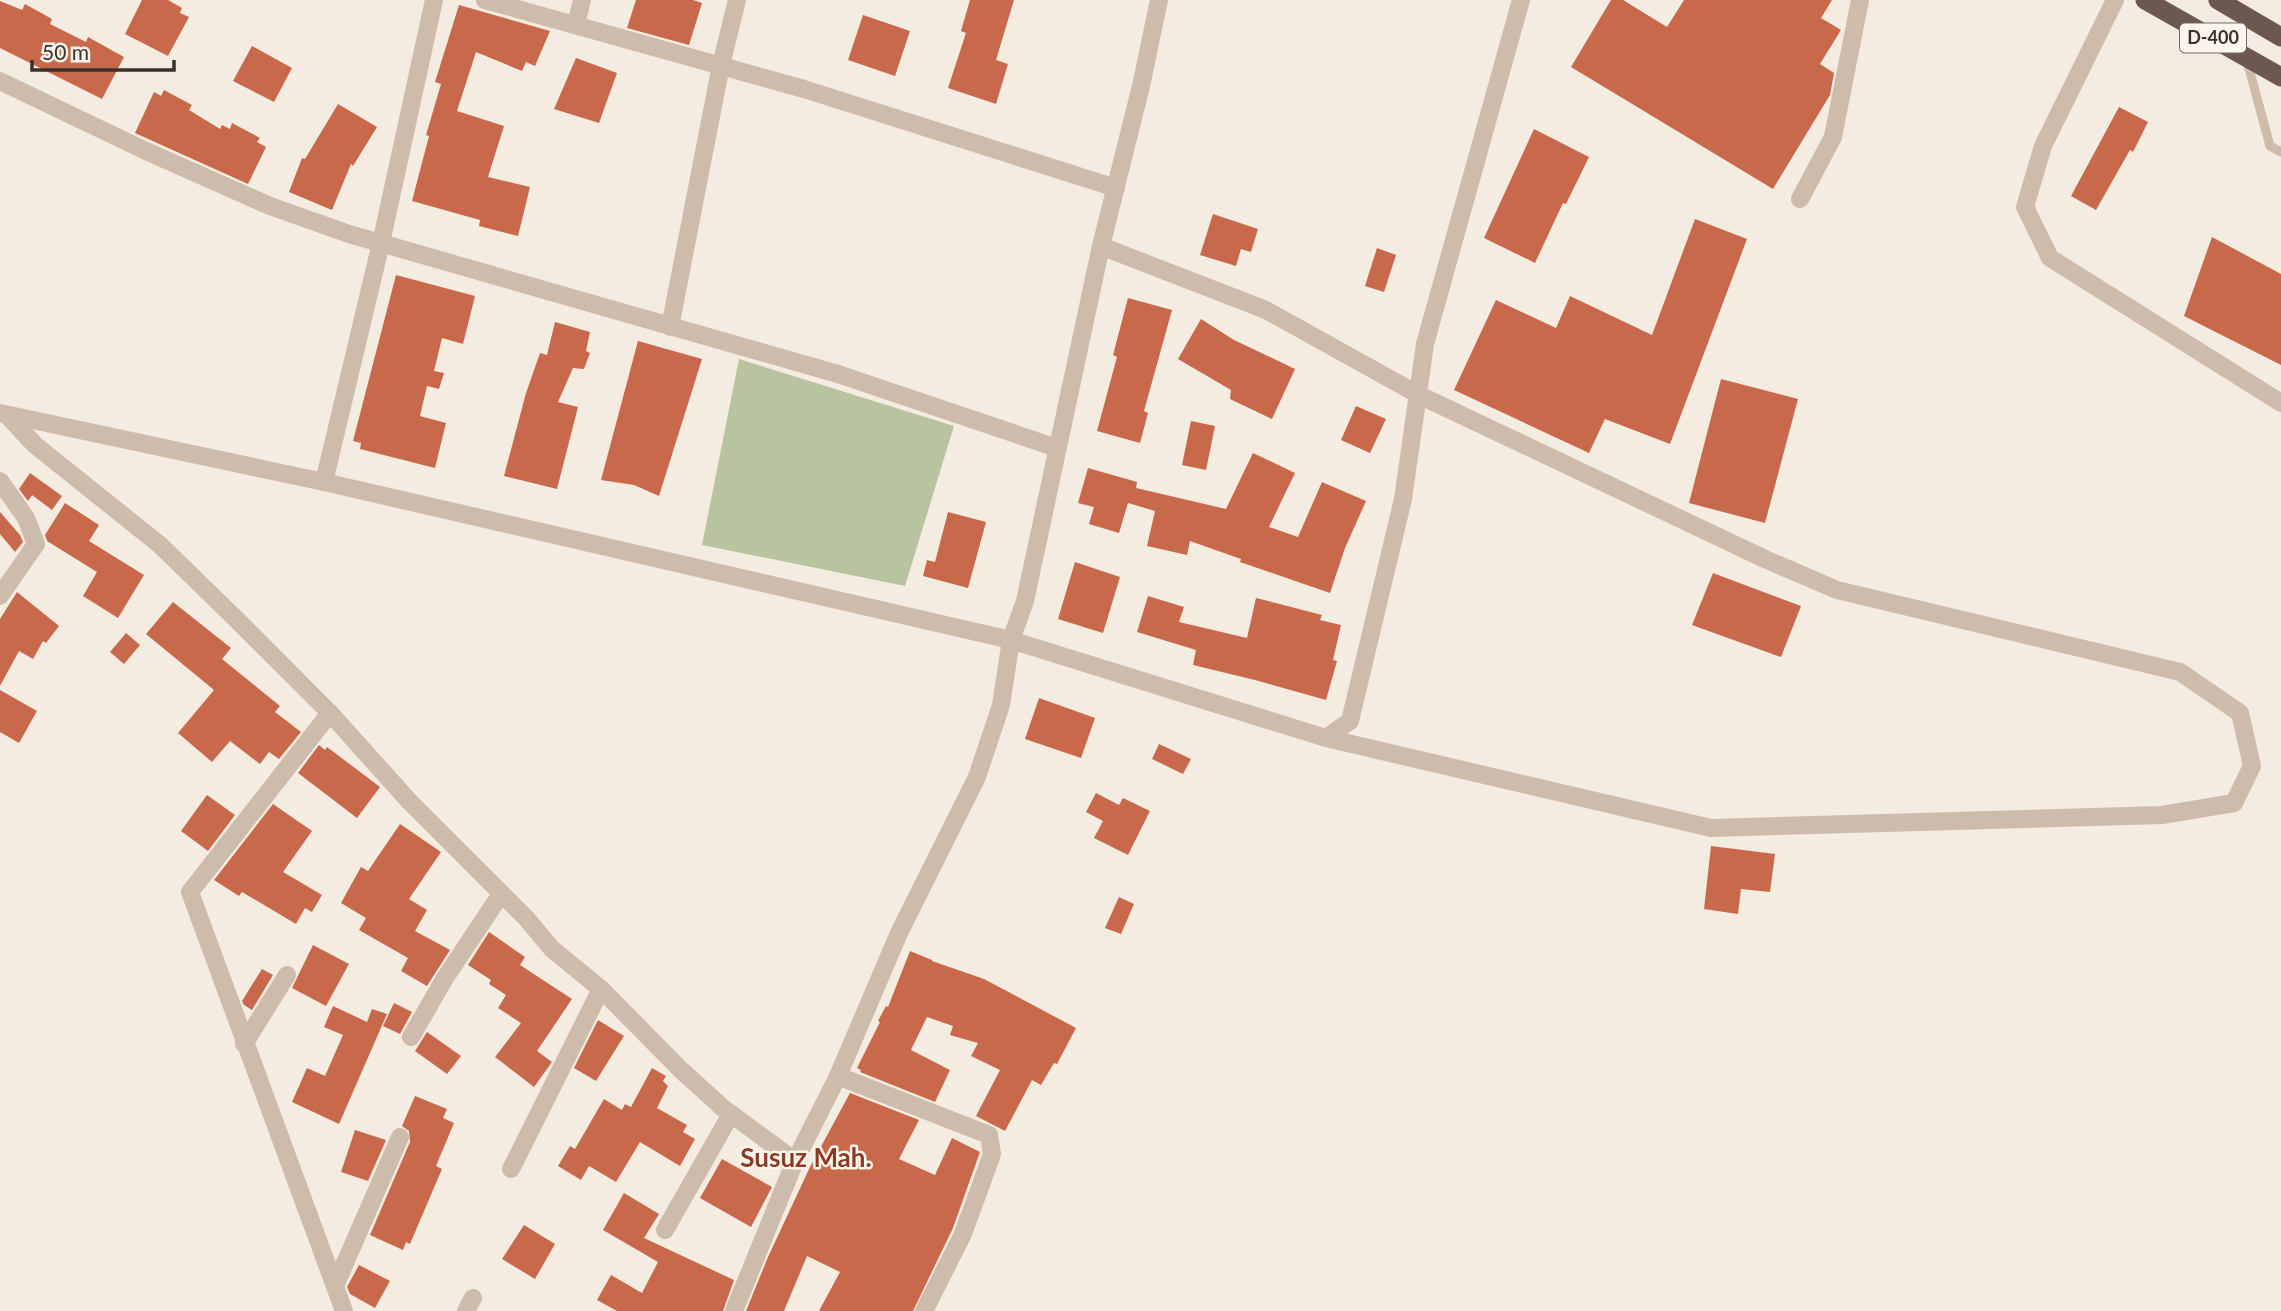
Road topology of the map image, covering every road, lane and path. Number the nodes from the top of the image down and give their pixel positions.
1 (434, 0) edge
2 (485, 0) edge
3 (582, 0) edge
4 (737, 0) edge
5 (1521, 0) edge
6 (1860, 0) edge
7 (2115, 0) edge
8 (2145, 0) edge
9 (2218, 0) edge
10 (1154, 2) edge
11 (576, 25) junction
12 (2281, 37) edge
13 (2246, 56) junction
14 (721, 65) junction
15 (2281, 77) edge
16 (0, 81) edge
17 (2281, 152) edge
18 (1116, 188) junction
19 (1800, 199) dead end
20 (381, 243) junction
21 (1101, 246) junction
22 (670, 327) junction
23 (1419, 395) junction
24 (2281, 403) edge
25 (4, 414) edge
26 (1056, 447) junction
27 (0, 481) edge
28 (324, 482) junction
29 (0, 596) edge
30 (1011, 640) junction
31 (330, 713) junction
32 (1326, 738) junction
33 (501, 894) junction
34 (287, 975) dead end
35 (601, 989) junction
36 (411, 1037) dead end
37 (244, 1044) junction
38 (838, 1076) junction
39 (731, 1114) junction
40 (400, 1137) dead end
41 (795, 1161) junction
42 (511, 1169) dead end
43 (665, 1230) dead end
44 (335, 1286) junction
45 (344, 1311) edge
46 (734, 1311) edge
47 (924, 1311) edge

1 - 20 street
2 - 11 street
3 - 11 street
4 - 14 street
5 - 23 street
6 - 19 street
7 - 24 street
8 - 13 highway, D-400
9 - 12 highway, D-400
10 - 18 street
11 - 14 street
13 - 15 highway, D-400
13 - 17 lane
14 - 18 street
14 - 22 street
16 - 20 street
18 - 21 street
20 - 22 street
20 - 28 street
21 - 23 street
21 - 26 street
22 - 26 street
23 - 32 street
23 - 32 street
25 - 28 street
25 - 31 street
26 - 30 street
27 - 29 street
28 - 30 street
30 - 32 street
30 - 38 street
31 - 33 street
31 - 37 street
33 - 35 street
33 - 36 street
34 - 37 street
35 - 39 street
35 - 42 street
37 - 44 street
38 - 41 street
38 - 47 street
39 - 41 street
39 - 43 street
40 - 44 street
41 - 46 street
44 - 45 street

